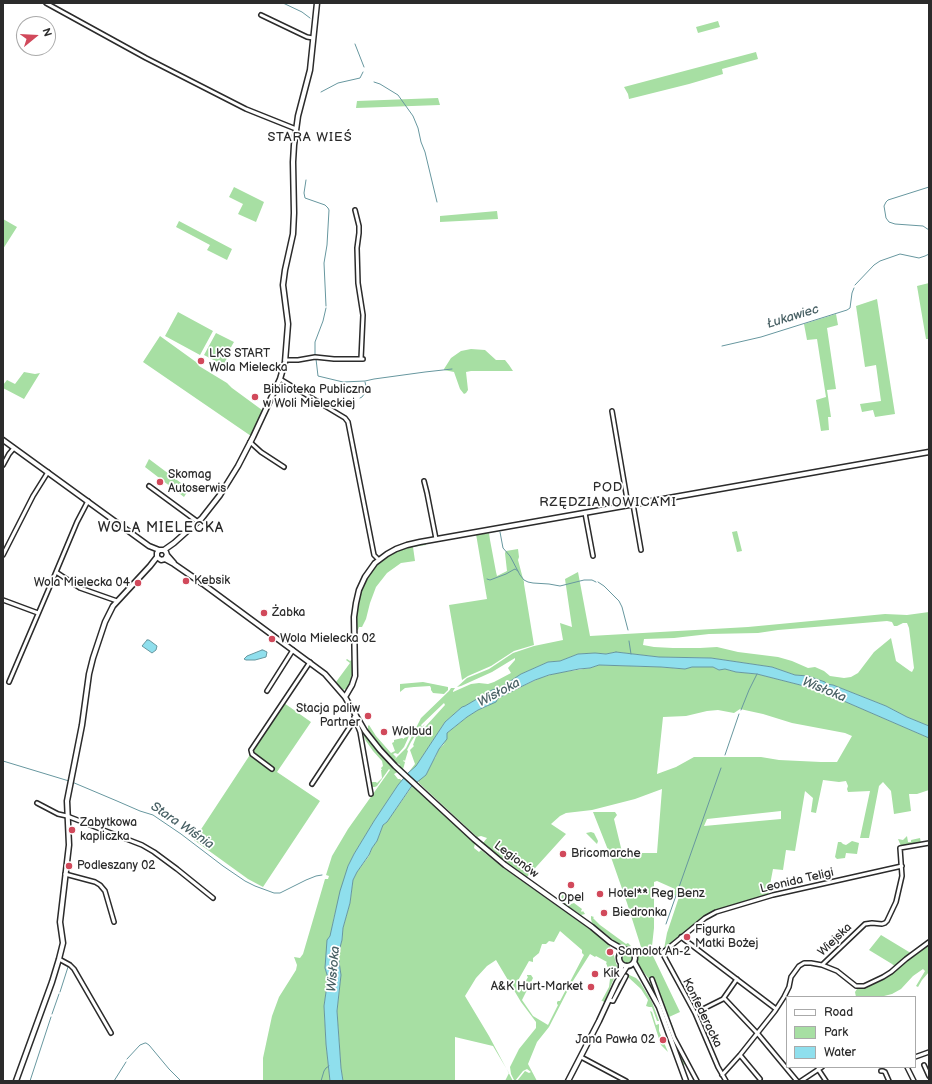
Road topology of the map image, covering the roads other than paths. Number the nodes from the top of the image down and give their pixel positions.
1 (46, 3) edge
2 (317, 3) edge
3 (260, 15) dead end
4 (313, 38) junction
5 (296, 129) junction
6 (355, 210) dead end
7 (286, 360) junction
8 (280, 379) junction
9 (612, 411) dead end
10 (3, 440) edge
11 (250, 442) junction
12 (14, 448) junction
13 (929, 452) edge
14 (3, 465) edge
15 (284, 467) dead end
16 (48, 472) junction
17 (424, 481) dead end
18 (149, 486) dead end
19 (88, 501) junction
20 (631, 505) junction
21 (585, 513) junction
22 (198, 522) junction
23 (436, 539) junction
24 (641, 550) dead end
25 (162, 555) junction
26 (3, 556) edge
27 (593, 556) dead end
28 (379, 560) junction
29 (56, 572) junction
30 (3, 600) edge
31 (117, 601) junction
32 (38, 613) junction
33 (293, 650) junction
34 (310, 662) junction
35 (9, 682) dead end
36 (267, 691) dead end
37 (345, 697) junction
38 (355, 717) junction
39 (272, 769) dead end
40 (312, 784) dead end
41 (371, 794) dead end
42 (37, 803) dead end
43 (67, 816) junction
44 (929, 843) edge
45 (902, 866) junction
46 (65, 874) junction
47 (213, 898) dead end
48 (114, 922) dead end
49 (681, 937) junction
50 (610, 942) junction
51 (929, 942) edge
52 (624, 950) junction
53 (663, 952) joint
54 (620, 954) junction
55 (59, 960) junction
56 (634, 962) junction
57 (621, 964) junction
58 (822, 965) junction
59 (628, 966) junction
60 (626, 976) dead end
61 (644, 979) junction
62 (652, 979) dead end
63 (737, 980) junction
64 (617, 982) junction
65 (784, 997) joint
66 (724, 998) junction
67 (609, 1000) junction
68 (776, 1009) junction
69 (695, 1013) junction
70 (111, 1033) dead end
71 (758, 1034) junction
72 (929, 1052) edge
73 (740, 1055) junction
74 (581, 1057) junction
75 (916, 1057) edge
76 (924, 1065) dead end
77 (786, 1068) edge
78 (786, 1068) edge
79 (820, 1068) edge
80 (908, 1068) edge
81 (883, 1071) dead end
82 (722, 1074) junction
83 (929, 1076) edge
84 (760, 1079) dead end
85 (16, 1081) edge
86 (568, 1081) edge
87 (626, 1081) edge
88 (686, 1081) edge
89 (697, 1081) edge
90 (726, 1081) edge
91 (797, 1081) edge
92 (801, 1081) edge
93 (826, 1081) edge
94 (889, 1081) edge
95 (914, 1081) edge

1 - 5 street
2 - 4 street
3 - 4 street
4 - 5 street
5 - 7 street
6 - 7 street
7 - 8 street
8 - 11 street
8 - 28 street
9 - 20 street
10 - 12 street, Legionów
11 - 15 street
11 - 22 street
12 - 14 street
12 - 16 street, Legionów
13 - 20 street
16 - 19 street, Legionów
16 - 26 street
17 - 23 street
18 - 22 street
19 - 25 street, Legionów
19 - 29 street
20 - 21 street
20 - 24 street
21 - 23 street
21 - 27 street
22 - 25 street
23 - 28 street
25 - 31 street
25 - 33 street, Legionów
28 - 37 street
29 - 31 street
29 - 32 street
30 - 32 street
31 - 43 street
32 - 35 street
33 - 34 street, Legionów
33 - 36 street
34 - 37 street, Legionów
34 - 39 street
37 - 38 street, Legionów
38 - 40 street
38 - 41 street
38 - 50 street, Legionów
42 - 43 street
43 - 46 street
43 - 47 street
44 - 45 street
45 - 49 street, Leonida Teligi
45 - 58 street, Wiejska
46 - 48 street
46 - 55 street
49 - 53 street, Leonida Teligi
49 - 63 street
50 - 52 street, Legionów
50 - 54 street, Legionów
51 - 58 street
52 - 54 street
52 - 56 street
53 - 69 street, Konfederacka
54 - 57 street
55 - 70 street
55 - 85 street
56 - 59 street
56 - 61 street
57 - 59 street
57 - 64 street
58 - 65 street, Wiejska
59 - 61 street
59 - 64 street
60 - 67 street
61 - 88 street
62 - 89 street
63 - 66 street
63 - 68 street
64 - 67 street
65 - 68 street, Wiejska
66 - 69 street
66 - 71 street
67 - 74 street
68 - 71 street, Wiejska
69 - 82 street, Konfederacka
71 - 73 street, Wiejska
71 - 77 street
72 - 75 street
73 - 82 street, Wiejska
73 - 84 street
74 - 86 street
74 - 87 street
76 - 83 street
78 - 91 street
79 - 92 street
79 - 93 street
80 - 95 street
81 - 94 street
82 - 90 street, Konfederacka

